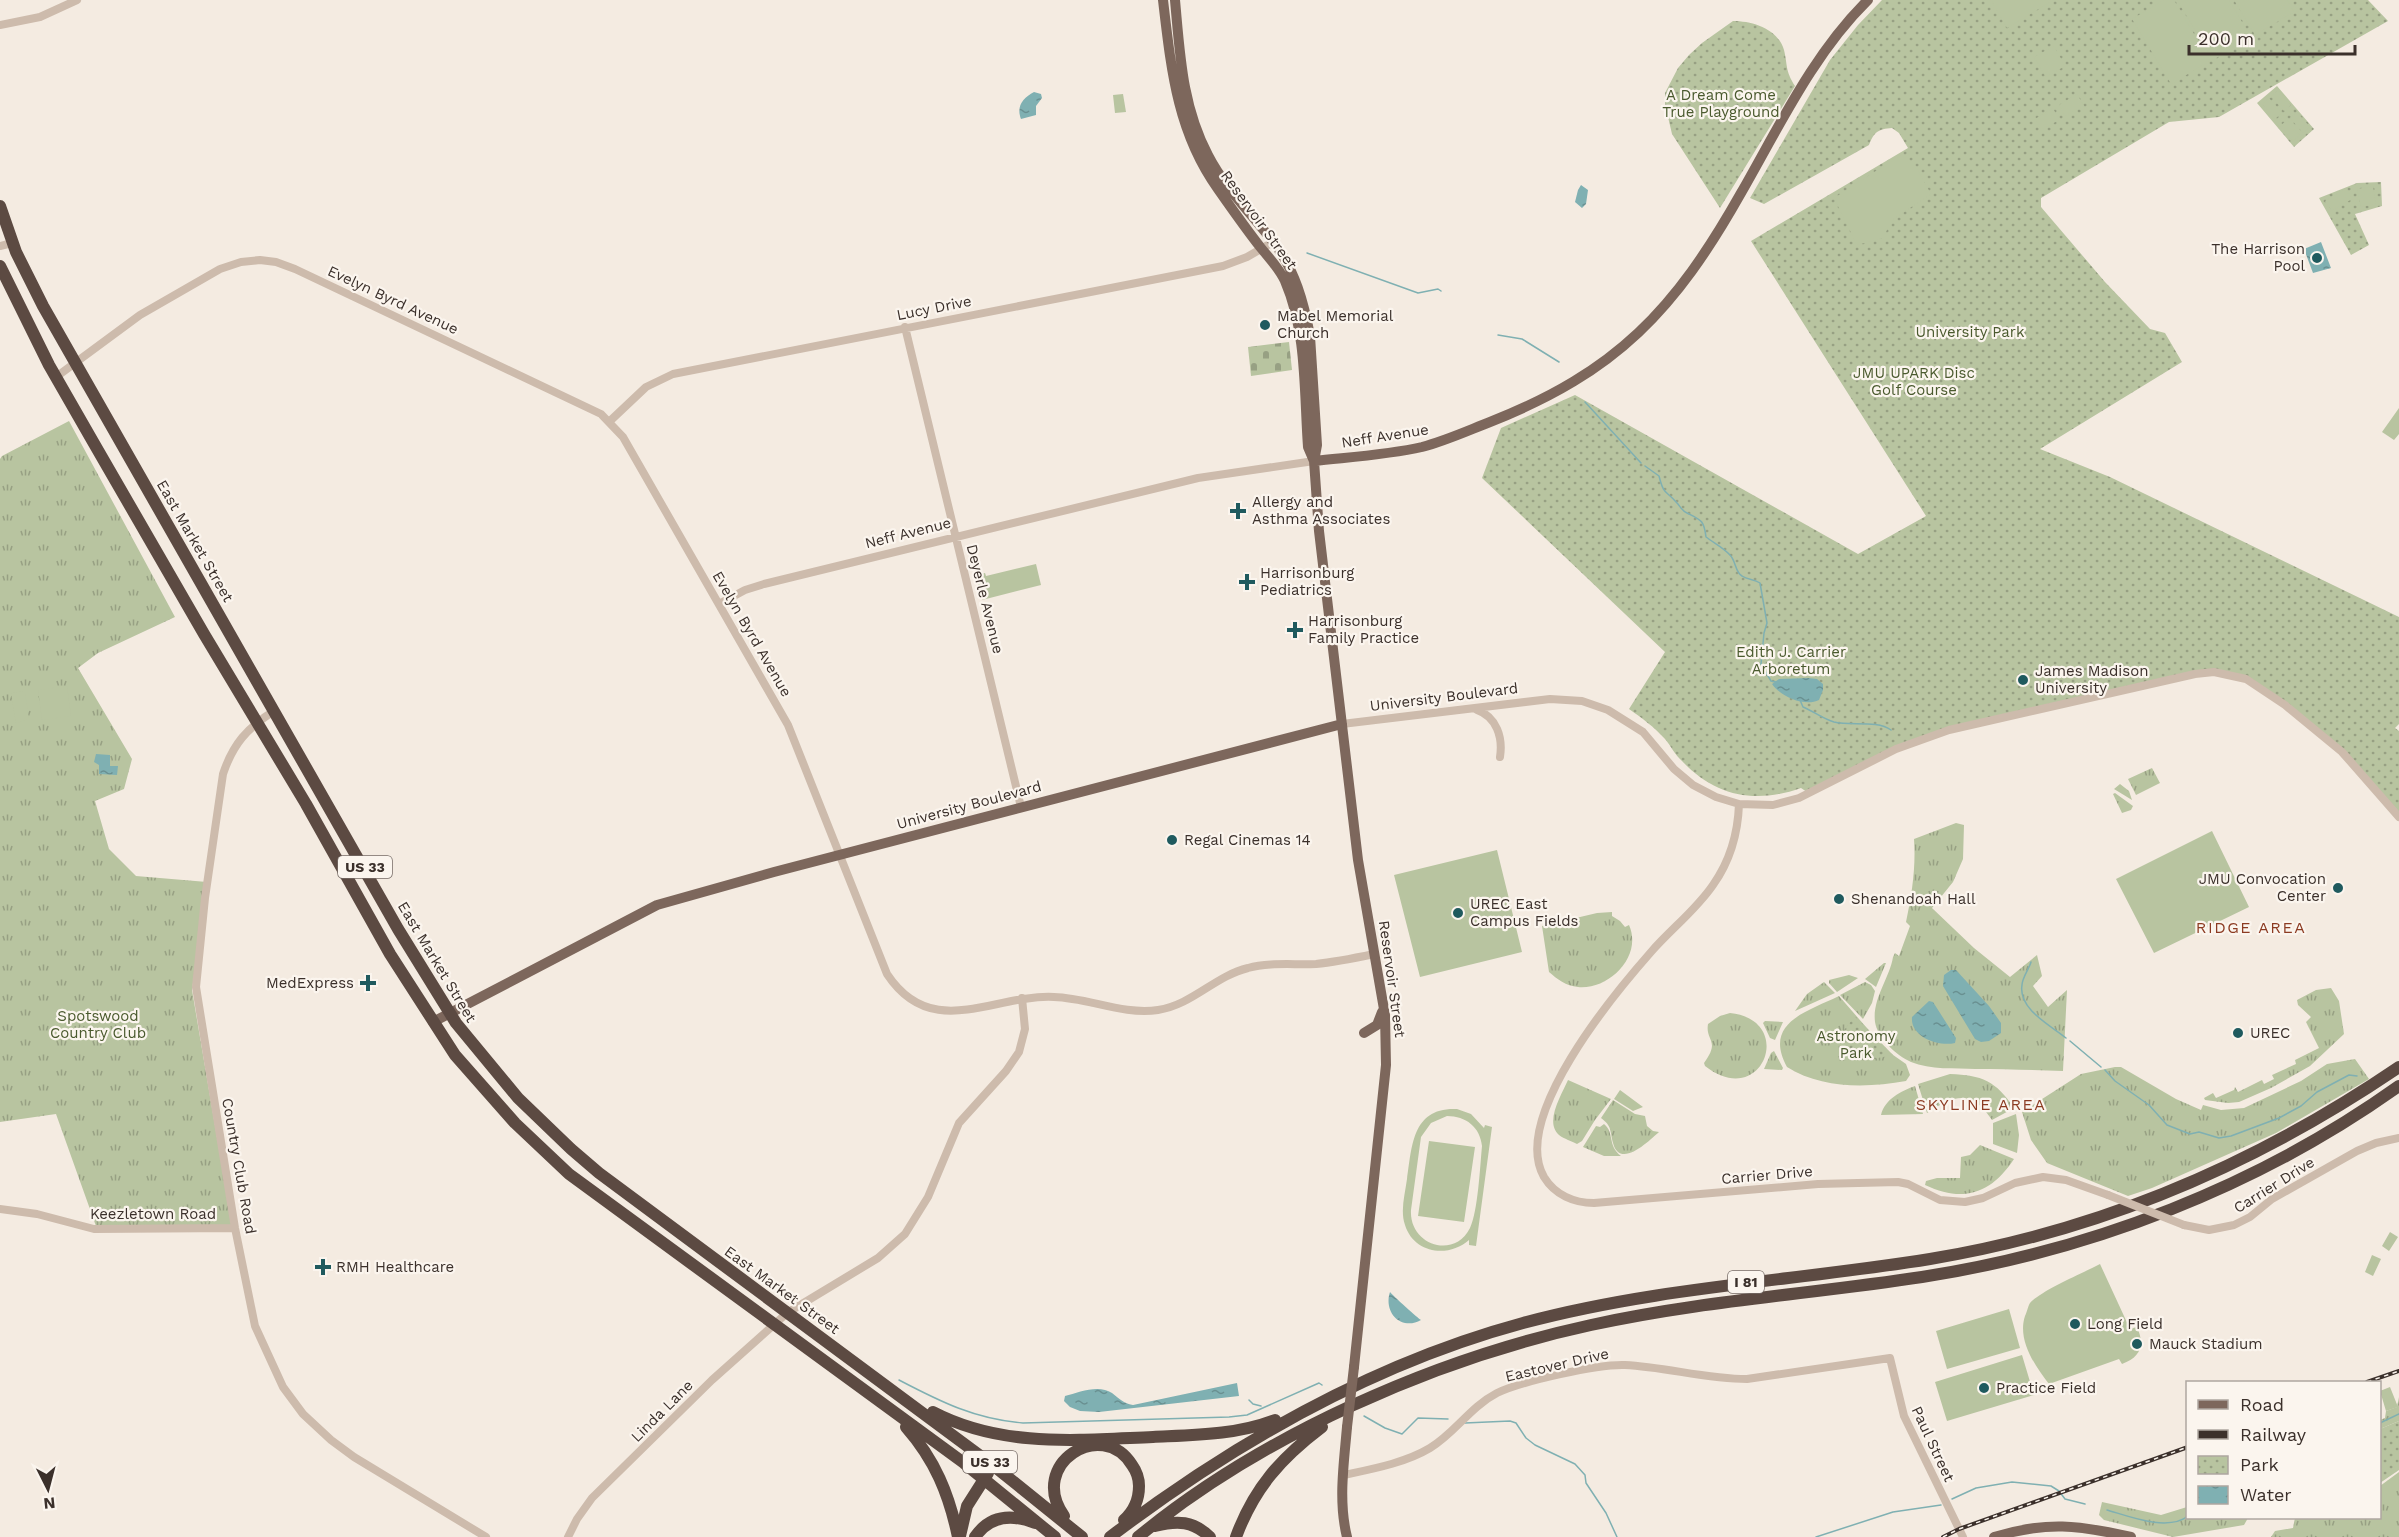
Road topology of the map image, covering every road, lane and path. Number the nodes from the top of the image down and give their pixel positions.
1 (77, 0) edge
2 (1163, 0) edge
3 (1175, 0) edge
4 (1868, 0) edge
5 (0, 25) edge
6 (0, 206) edge
7 (1273, 242) junction
8 (6, 244) edge
9 (1262, 249) junction
10 (0, 266) edge
11 (905, 327) junction
12 (75, 363) junction
13 (56, 377) junction
14 (610, 421) junction
15 (1314, 462) junction
16 (956, 537) junction
17 (719, 604) junction
18 (1474, 709) junction
19 (274, 711) junction
20 (258, 721) junction
21 (1342, 724) junction
22 (1500, 757) dead end
23 (306, 804) junction
24 (1739, 804) junction
25 (1021, 807) junction
26 (2399, 817) edge
27 (839, 854) junction
28 (375, 886) junction
29 (355, 890) junction
30 (382, 900) junction
31 (1374, 954) junction
32 (1022, 998) junction
33 (1383, 1001) junction
34 (451, 1014) junction
35 (433, 1022) junction
36 (1386, 1062) junction
37 (2399, 1066) edge
38 (2399, 1086) edge
39 (2399, 1138) edge
40 (594, 1192) junction
41 (638, 1203) junction
42 (0, 1209) edge
43 (629, 1218) junction
44 (671, 1227) junction
45 (236, 1228) junction
46 (787, 1313) junction
47 (774, 1324) junction
48 (1890, 1358) joint
49 (895, 1391) junction
50 (1328, 1397) junction
51 (1338, 1414) junction
52 (898, 1416) junction
53 (1344, 1461) junction
54 (994, 1466) junction
55 (1359, 1472) junction
56 (1344, 1475) junction
57 (984, 1478) junction
58 (1044, 1527) junction
59 (1077, 1533) edge
60 (1141, 1535) edge
61 (486, 1537) edge
62 (568, 1537) edge
63 (959, 1537) edge
64 (975, 1537) edge
65 (1055, 1537) edge
66 (1109, 1537) edge
67 (1210, 1537) edge
68 (1236, 1537) edge
69 (1347, 1537) edge
70 (1963, 1537) edge
71 (1994, 1537) edge
72 (2131, 1537) edge

1 - 5 street
2 - 9 main road, Reservoir Street
3 - 7 main road, Reservoir Street
4 - 15 main road, Neff Avenue
6 - 8 highway, East Market Street / US 33
7 - 9 street, Lucy Drive
7 - 15 main road, Reservoir Street
8 - 12 highway, East Market Street / US 33
9 - 11 street, Lucy Drive
9 - 15 main road, Reservoir Street
10 - 13 highway, US 33
11 - 14 street, Lucy Drive
11 - 16 street, Deyerle Avenue
12 - 13 street, Evelyn Byrd Avenue
12 - 14 street, Evelyn Byrd Avenue
12 - 19 highway, East Market Street / US 33
13 - 20 highway, US 33
14 - 17 street, Evelyn Byrd Avenue
15 - 16 street, Neff Avenue
15 - 21 main road, Reservoir Street
16 - 17 street, Neff Avenue
16 - 25 street, Deyerle Avenue
17 - 27 street, Evelyn Byrd Avenue
18 - 21 street, University Boulevard
18 - 22 street
18 - 24 street, University Boulevard
19 - 20 street, Country Club Road
19 - 28 highway, East Market Street / US 33
20 - 23 highway, US 33
20 - 45 street, Country Club Road
21 - 25 main road, University Boulevard
21 - 31 main road, Reservoir Street
23 - 28 highway
23 - 29 highway, US 33
24 - 26 street, University Boulevard
24 - 39 street, Carrier Drive, bridge
25 - 27 main road, University Boulevard
27 - 32 street, Evelyn Byrd Avenue
27 - 34 main road, University Boulevard
28 - 30 highway, East Market Street / US 33
29 - 30 highway
29 - 35 highway, US 33
30 - 34 highway, East Market Street / US 33
31 - 32 street, Evelyn Byrd Avenue
31 - 33 main road, Reservoir Street
32 - 46 street, Linda Lane
33 - 36 main road, Reservoir Street
33 - 36 main road
34 - 35 main road, University Boulevard
34 - 41 highway, East Market Street / US 33
35 - 40 highway, US 33
36 - 53 main road, Reservoir Street, bridge
37 - 50 highway, I 81
38 - 51 highway, I 81
40 - 41 highway
40 - 43 highway, US 33
41 - 44 highway, East Market Street / US 33
42 - 45 street, Keezletown Road
43 - 44 highway
43 - 47 highway, US 33
44 - 46 highway, East Market Street / US 33
45 - 61 street, Country Club Road
46 - 47 street, Linda Lane
46 - 49 highway, East Market Street / US 33
47 - 52 highway, US 33
47 - 62 street, Linda Lane
48 - 55 street, Eastover Drive
48 - 70 street, Paul Street
49 - 50 highway
49 - 54 highway, East Market Street / US 33
50 - 66 highway, I 81
51 - 60 highway, I 81
51 - 68 highway
52 - 57 highway, US 33
52 - 63 highway
53 - 55 street
53 - 56 main road, Reservoir Street
54 - 57 highway
54 - 59 highway, East Market Street / US 33
55 - 56 street, Eastover Drive
56 - 69 main road, Reservoir Street
57 - 58 highway, US 33
57 - 63 highway
58 - 64 highway
58 - 65 highway, US 33
59 - 66 highway
60 - 67 highway
71 - 72 main road

